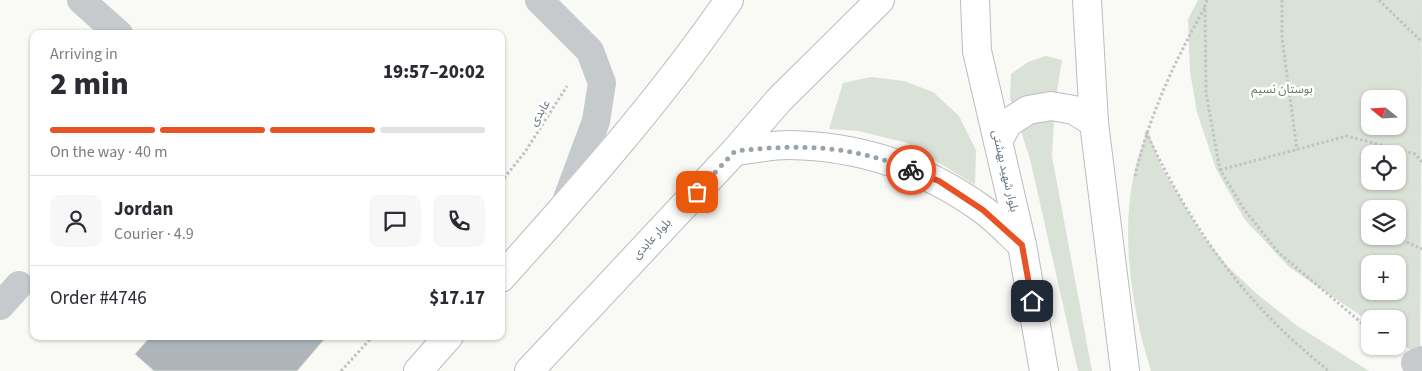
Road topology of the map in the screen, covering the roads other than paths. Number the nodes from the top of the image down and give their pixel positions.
1 (81, 0) edge
2 (540, 0) edge
3 (729, 0) edge
4 (880, 0) edge
5 (975, 0) edge
6 (1087, 0) edge
7 (115, 30) edge
8 (1094, 123) junction
9 (998, 141) junction
10 (735, 151) junction
11 (563, 210) junction
12 (1022, 245) junction
13 (505, 274) edge
14 (19, 285) dead end
15 (0, 306) edge
16 (445, 340) edge
17 (418, 371) edge
18 (529, 371) edge
19 (1044, 371) edge
20 (1125, 371) edge

1 - 7 street
2 - 11 street
3 - 11 main road
4 - 10 main road, بلوار عابدی
5 - 9 main road, بلوار شهید بهشتی
6 - 8 main road
8 - 9 main road
8 - 20 main road
9 - 12 main road, بلوار شهید بهشتی
10 - 12 main road
10 - 18 main road, بلوار عابدی
11 - 13 main road
12 - 19 main road, بلوار شهید بهشتی
14 - 15 street
16 - 17 main road

